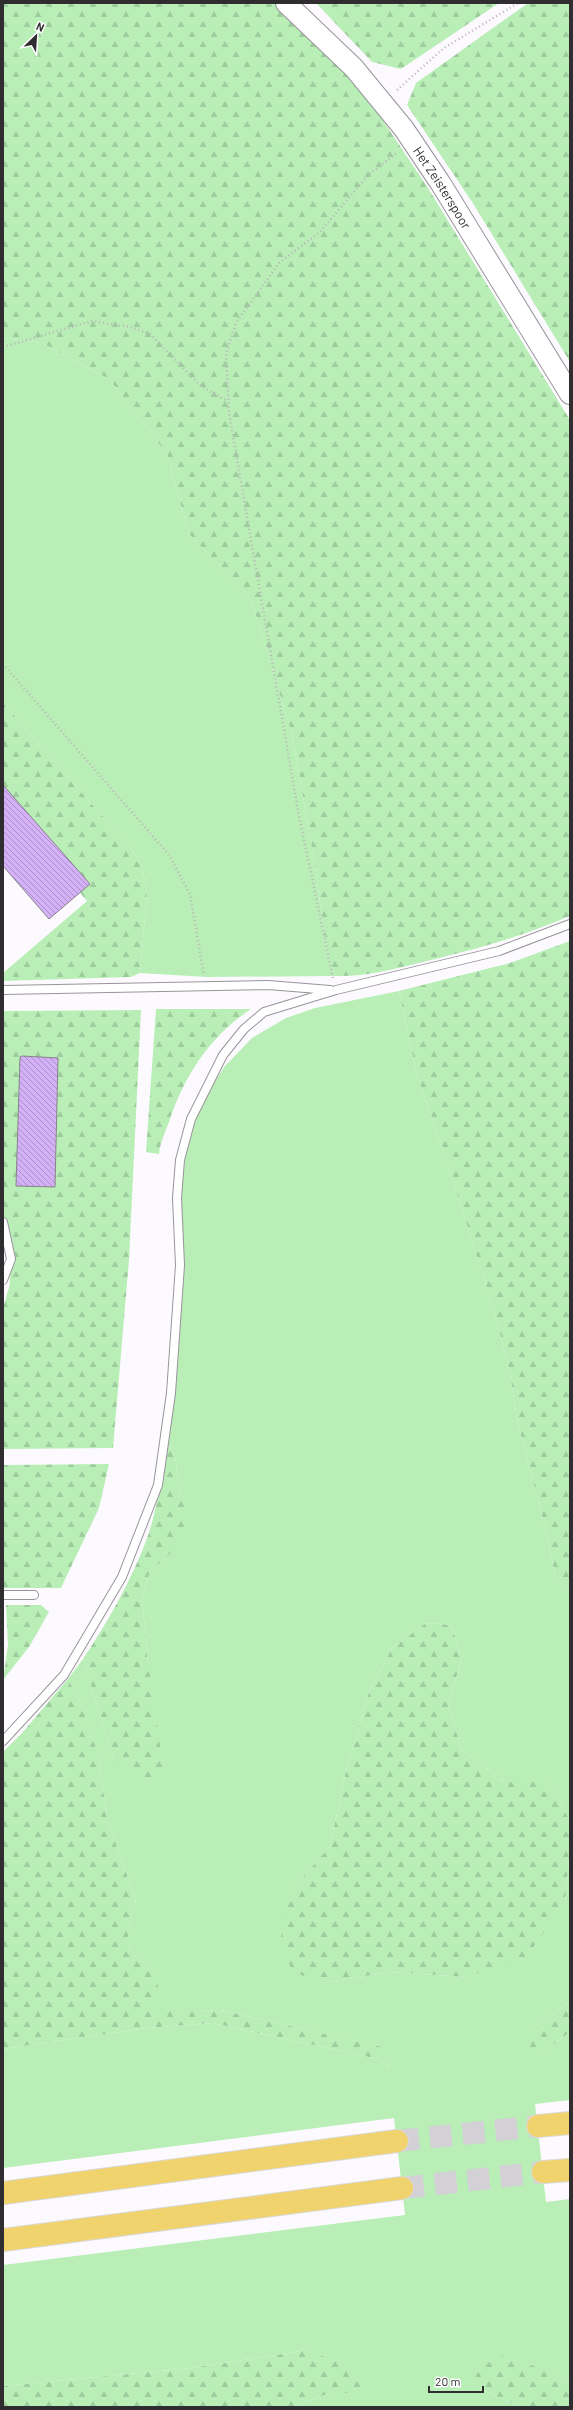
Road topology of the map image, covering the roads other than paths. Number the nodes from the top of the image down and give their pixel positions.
1 (286, 3) edge
2 (570, 394) edge
3 (570, 924) edge
4 (3, 990) edge
5 (336, 990) junction
6 (3, 1222) edge
7 (3, 1280) edge
8 (3, 1595) edge
9 (34, 1595) dead end
10 (3, 1741) edge
11 (570, 2123) edge
12 (538, 2126) tunnel mouth
13 (397, 2141) tunnel mouth
14 (570, 2170) edge
15 (543, 2172) tunnel mouth
16 (402, 2188) tunnel mouth
17 (3, 2193) edge
18 (3, 2240) edge

1 - 2 street, Het Zeisterspoor
3 - 5 lane
4 - 5 lane
5 - 10 lane
6 - 7 lane
8 - 9 lane
11 - 12 highway
13 - 17 highway
14 - 15 highway
16 - 18 highway

